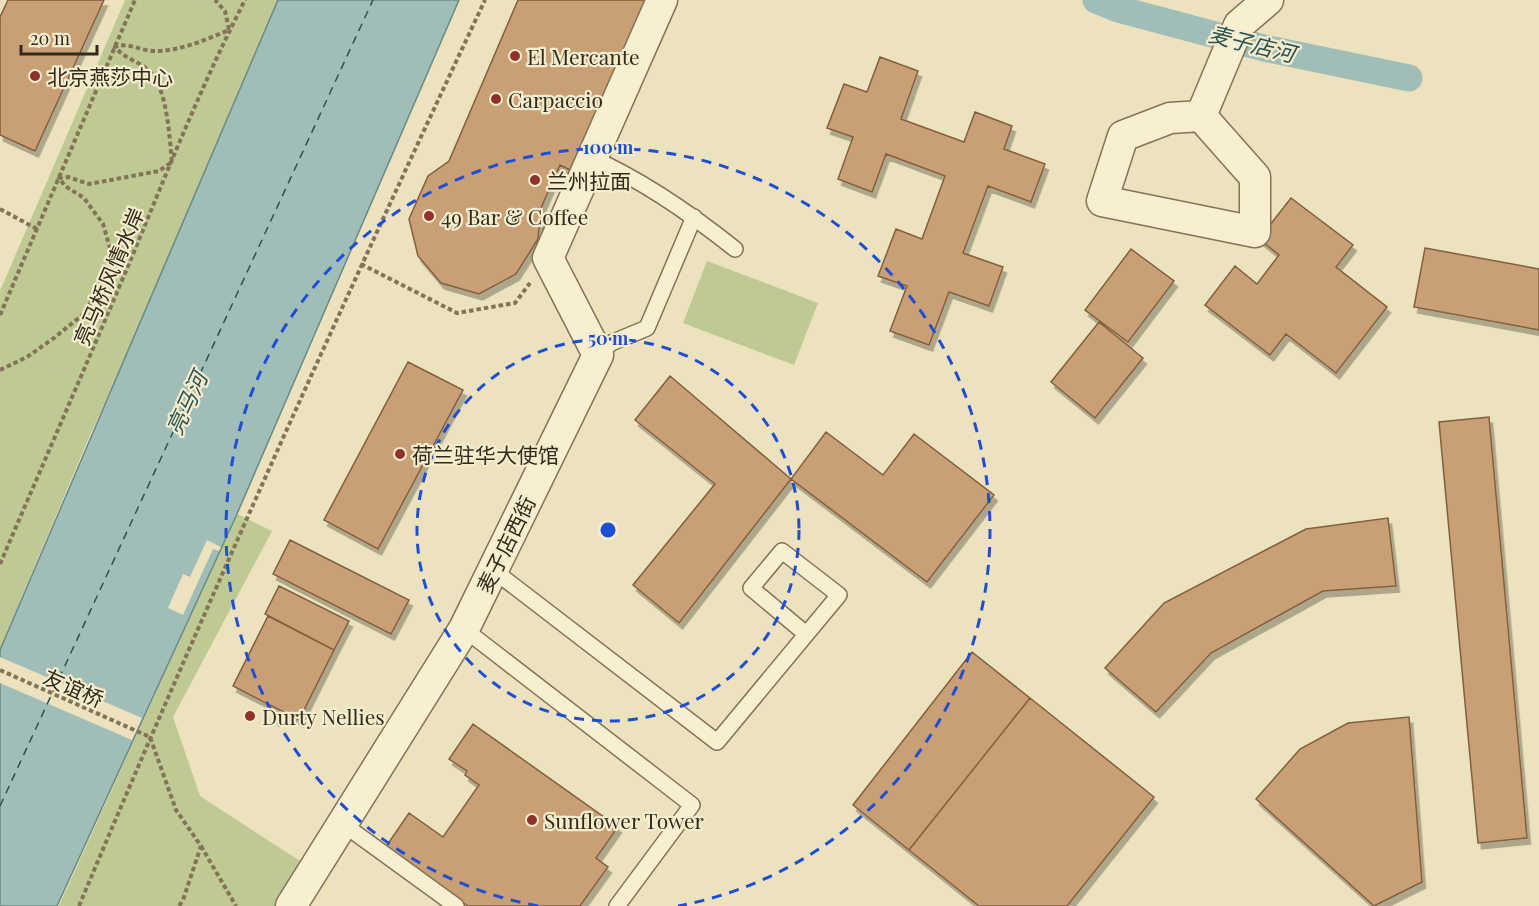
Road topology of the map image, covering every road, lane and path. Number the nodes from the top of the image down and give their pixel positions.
1 (135, 0) edge
2 (215, 0) edge
3 (245, 0) edge
4 (485, 0) edge
5 (662, 0) edge
6 (1268, 0) edge
7 (229, 30) junction
8 (115, 47) junction
9 (1201, 116) junction
10 (592, 158) junction
11 (172, 162) junction
12 (59, 178) junction
13 (0, 209) edge
14 (694, 217) junction
15 (37, 229) junction
16 (735, 249) dead end
17 (548, 258) junction
18 (361, 264) junction
19 (0, 315) edge
20 (598, 355) junction
21 (0, 370) edge
22 (0, 564) edge
23 (493, 570) junction
24 (464, 628) junction
25 (806, 634) junction
26 (0, 670) edge
27 (150, 736) junction
28 (343, 824) junction
29 (201, 846) junction
30 (79, 906) edge
31 (179, 906) edge
32 (236, 906) edge
33 (291, 906) edge
34 (456, 906) edge
35 (617, 906) edge

1 - 8 path
2 - 7 path
3 - 7 path, 亮马桥风情水岸
4 - 18 path
5 - 10 street
6 - 9 street
7 - 8 path
7 - 11 path, 亮马桥风情水岸
8 - 11 path
8 - 12 path
9 - 9 street
10 - 14 lane
10 - 17 street
11 - 12 path
11 - 22 path, 亮马桥风情水岸
12 - 15 path
12 - 21 path
13 - 15 path
14 - 16 lane
14 - 20 lane
15 - 19 path
17 - 18 path
17 - 20 street
18 - 27 path
20 - 23 street, 麦子店西街
23 - 24 street, 麦子店西街
23 - 25 lane
24 - 28 street, 麦子店西街
24 - 35 lane
25 - 25 lane
26 - 27 path, 友谊桥
27 - 29 path
27 - 30 path
28 - 33 street, 麦子店西街
28 - 34 lane
29 - 31 path
29 - 32 path

